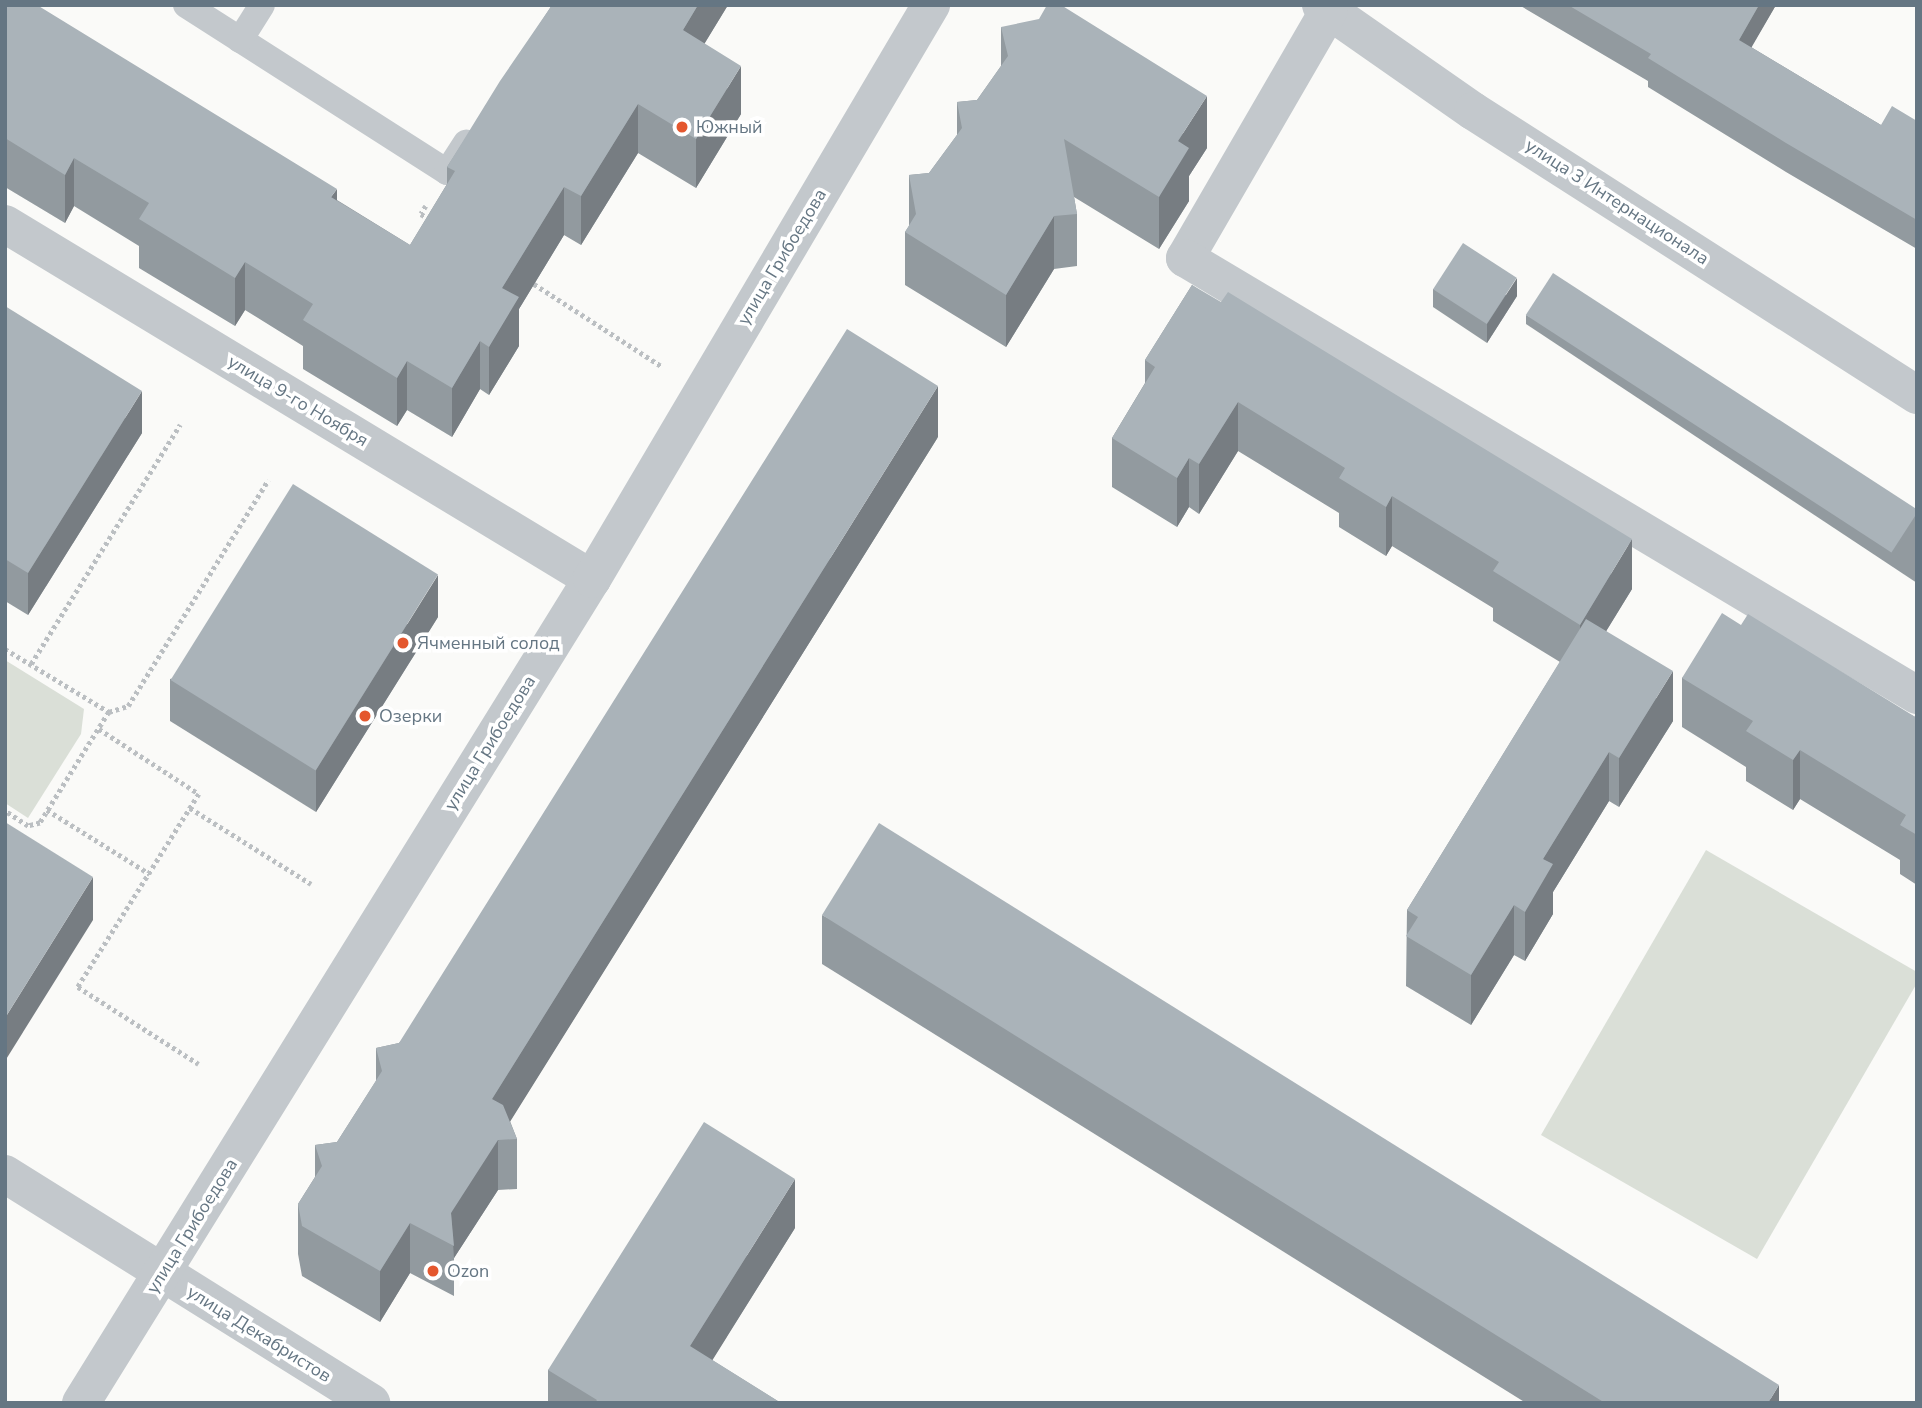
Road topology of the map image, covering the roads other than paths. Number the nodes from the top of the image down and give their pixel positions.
1 (186, 5) edge
2 (262, 5) edge
3 (931, 5) edge
4 (1325, 7) edge
5 (240, 40) junction
6 (482, 117) edge
7 (5, 224) edge
8 (1917, 395) edge
9 (592, 579) junction
10 (1917, 695) edge
11 (5, 1174) edge
12 (162, 1274) junction
13 (81, 1403) edge
14 (371, 1403) edge

1 - 5 lane
2 - 5 lane
3 - 9 street, улица Грибоедова
4 - 8 street, улица 3 Интернационала
4 - 10 street
5 - 6 lane
7 - 9 street, улица 9-го Ноября
9 - 12 street, улица Грибоедова
11 - 12 street, улица Декабристов
12 - 13 street, улица Грибоедова
12 - 14 street, улица Декабристов

